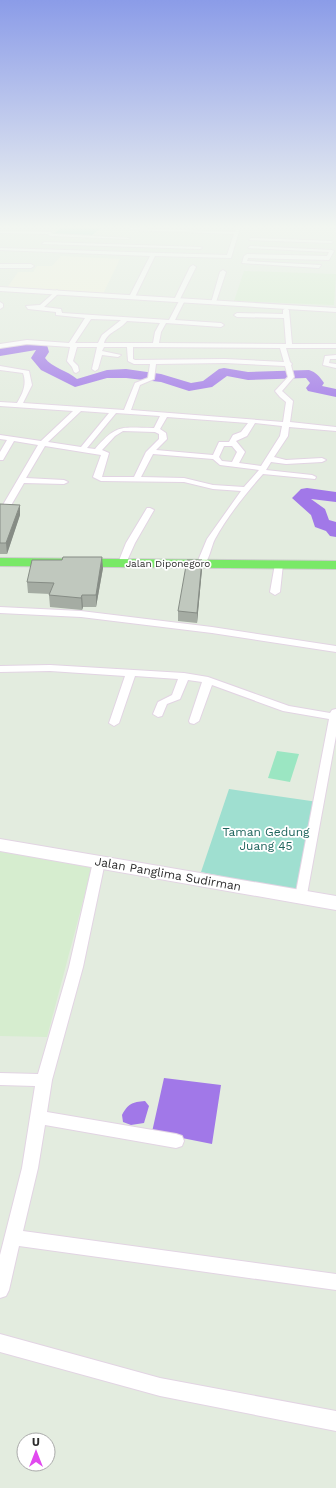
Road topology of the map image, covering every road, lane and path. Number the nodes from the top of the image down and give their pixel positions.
1 (51, 297) edge
2 (139, 297) edge
3 (215, 297) edge
4 (179, 300) junction
5 (213, 302) junction
6 (28, 307) dead end
7 (41, 307) junction
8 (286, 307) junction
9 (336, 310) edge
10 (237, 315) dead end
11 (286, 316) junction
12 (89, 317) junction
13 (125, 319) junction
14 (164, 321) junction
15 (171, 322) junction
16 (221, 325) dead end
17 (72, 345) junction
18 (100, 345) junction
19 (130, 345) junction
20 (156, 345) junction
21 (179, 345) junction
22 (286, 345) junction
23 (0, 346) edge
24 (336, 346) edge
25 (98, 353) junction
26 (118, 355) dead end
27 (336, 357) edge
28 (191, 358) junction
29 (153, 362) junction
30 (289, 364) junction
31 (336, 366) edge
32 (0, 368) edge
33 (95, 369) dead end
34 (76, 371) dead end
35 (0, 404) edge
36 (19, 405) junction
37 (79, 409) junction
38 (114, 411) junction
39 (127, 412) junction
40 (165, 414) junction
41 (253, 421) junction
42 (286, 425) junction
43 (336, 429) edge
44 (156, 430) junction
45 (0, 436) edge
46 (11, 440) dead end
47 (43, 443) junction
48 (234, 444) junction
49 (82, 450) junction
50 (97, 451) junction
51 (150, 452) junction
52 (215, 457) junction
53 (0, 458) edge
54 (270, 459) junction
55 (322, 460) dead end
56 (235, 464) junction
57 (262, 470) junction
58 (312, 477) dead end
59 (20, 480) junction
60 (136, 480) junction
61 (184, 480) junction
62 (205, 481) dead end
63 (64, 482) dead end
64 (246, 489) junction
65 (150, 510) dead end
66 (3, 512) edge
67 (0, 562) edge
68 (122, 563) junction
69 (201, 563) junction
70 (280, 564) junction
71 (336, 565) edge
72 (274, 592) dead end
73 (0, 610) edge
74 (336, 649) edge
75 (0, 669) edge
76 (131, 673) junction
77 (184, 676) junction
78 (208, 680) junction
79 (158, 714) dead end
80 (335, 714) edge
81 (194, 721) dead end
82 (114, 723) dead end
83 (0, 844) edge
84 (100, 862) junction
85 (301, 897) junction
86 (336, 903) edge
87 (0, 1079) edge
88 (44, 1080) junction
89 (38, 1117) junction
90 (176, 1141) dead end
91 (13, 1237) junction
92 (336, 1282) edge
93 (1, 1284) edge
94 (0, 1342) edge
95 (336, 1420) edge

1 - 7 street
2 - 4 main road
3 - 5 street
4 - 5 main road
4 - 15 street
5 - 8 main road
6 - 7 street
7 - 12 street
8 - 9 main road
8 - 11 street
10 - 11 street
11 - 22 street
12 - 13 street
12 - 17 street
13 - 14 street
13 - 18 street
14 - 15 street
14 - 20 street
15 - 16 street
17 - 18 street
17 - 23 street
17 - 34 street
18 - 19 street
18 - 25 street
19 - 20 street
19 - 29 street
20 - 21 street
21 - 22 street
21 - 28 street
22 - 24 street
22 - 30 street
25 - 26 street
25 - 33 street
27 - 31 street
28 - 29 street
28 - 30 street
29 - 39 street
30 - 42 street
32 - 36 street
35 - 36 street
36 - 37 street
37 - 38 street
37 - 47 street
38 - 39 street
38 - 49 street
39 - 40 street
40 - 41 street
40 - 44 street
41 - 42 street
41 - 48 street
42 - 43 street
42 - 54 street
44 - 50 street
44 - 51 street
45 - 47 street
46 - 53 street
47 - 49 street
47 - 59 street
48 - 52 street
48 - 56 street
49 - 50 street
50 - 60 street
51 - 52 street
51 - 60 street
52 - 56 street
54 - 55 street
54 - 57 street
56 - 57 street
57 - 58 street
57 - 64 street
59 - 63 street
59 - 66 street
60 - 61 street
61 - 62 street
61 - 64 street
64 - 69 street
65 - 68 street
67 - 68 main road, Jalan Diponegoro
68 - 69 main road, Jalan Diponegoro
69 - 70 main road, Jalan Diponegoro
70 - 71 main road, Jalan Diponegoro
70 - 72 street
73 - 74 street
75 - 76 street
76 - 77 street
76 - 82 street
77 - 78 street
77 - 79 street
78 - 80 street
78 - 81 street
80 - 85 street
83 - 84 main road, Jalan Panglima Sudirman
84 - 85 main road, Jalan Panglima Sudirman
84 - 88 street
85 - 86 main road, Jalan Panglima Sudirman
87 - 88 street
88 - 89 street
89 - 90 street
89 - 91 street
91 - 92 street
91 - 93 street
94 - 95 street

